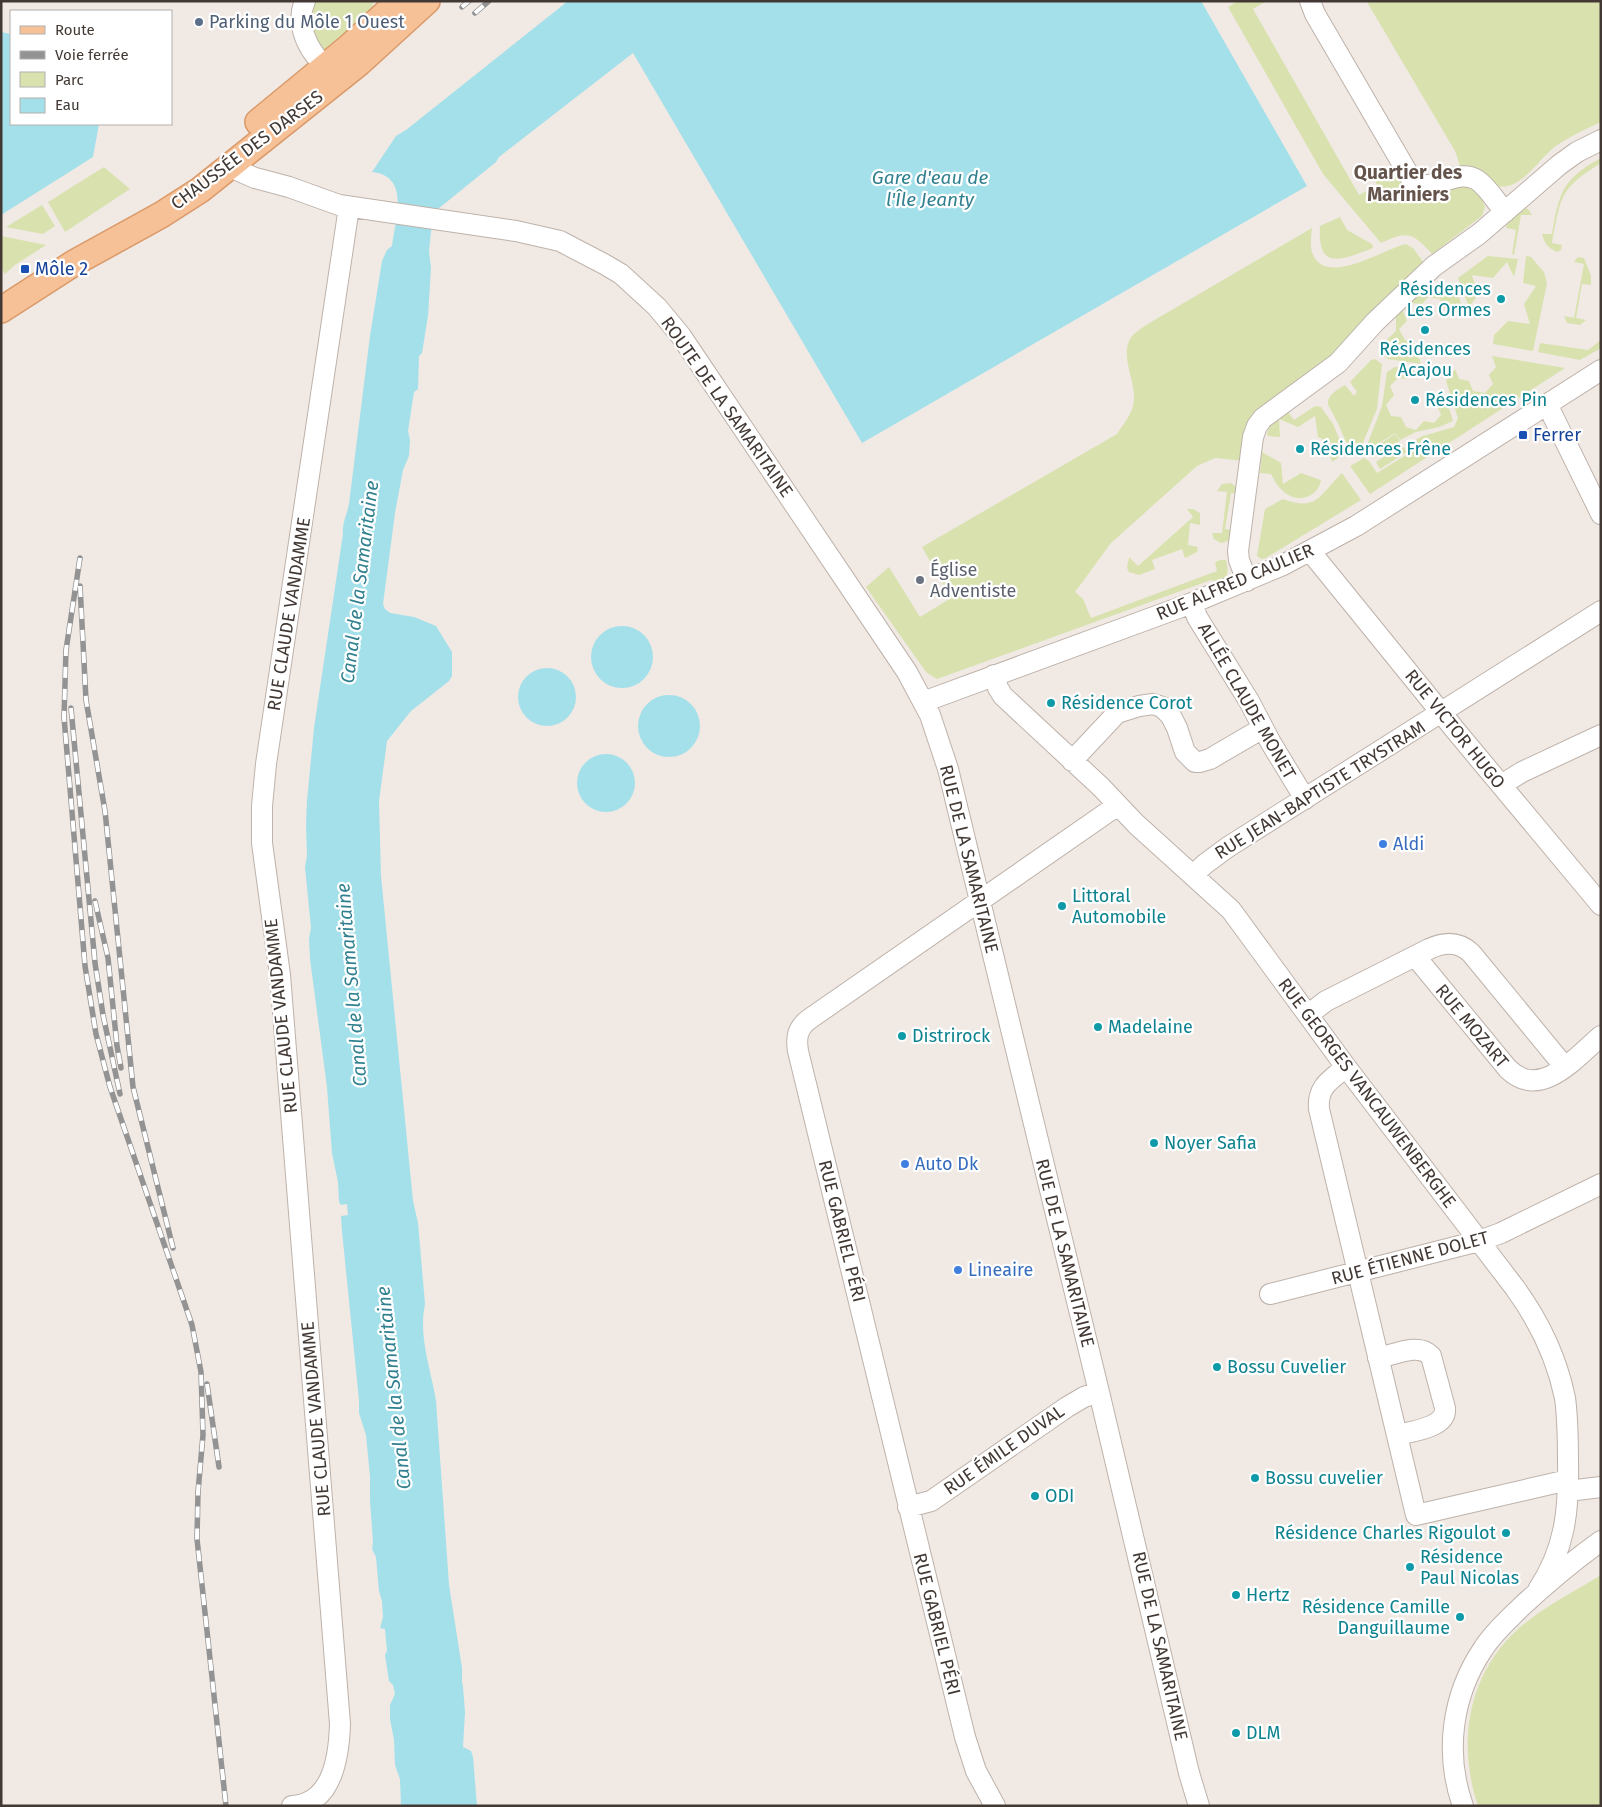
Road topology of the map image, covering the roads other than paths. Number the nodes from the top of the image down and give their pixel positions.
1 (286, 1) edge
2 (305, 1) edge
3 (427, 1) edge
4 (1310, 1) edge
5 (388, 5) edge
6 (304, 33) junction
7 (380, 45) junction
8 (336, 70) junction
9 (285, 107) junction
10 (1601, 140) edge
11 (222, 162) junction
12 (349, 207) junction
13 (1505, 212) junction
14 (1, 295) edge
15 (1, 310) edge
16 (1601, 370) edge
17 (1547, 404) junction
18 (1601, 514) edge
19 (1310, 551) junction
20 (1247, 581) junction
21 (1192, 603) junction
22 (1601, 611) edge
23 (994, 675) junction
24 (923, 702) junction
25 (1441, 712) junction
26 (1263, 728) junction
27 (1601, 735) edge
28 (1072, 761) junction
29 (1501, 785) junction
30 (1305, 799) junction
31 (1118, 805) junction
32 (1193, 874) junction
33 (980, 901) junction
34 (1601, 905) edge
35 (1415, 956) junction
36 (1308, 1015) junction
37 (1601, 1036) edge
38 (1564, 1066) junction
39 (1346, 1067) junction
40 (1601, 1184) edge
41 (1480, 1242) junction
42 (1357, 1272) junction
43 (1270, 1294) dead end
44 (1378, 1358) junction
45 (1099, 1392) junction
46 (1397, 1435) junction
47 (1568, 1486) junction
48 (1601, 1488) edge
49 (908, 1507) junction
50 (1601, 1541) edge
51 (1538, 1590) junction
52 (292, 1806) edge
53 (995, 1806) edge
54 (1199, 1806) edge
55 (1462, 1806) edge

1 - 6 street
2 - 6 street
3 - 7 main road, CHAUSSÉE DES DARSES
4 - 13 street
5 - 7 street
5 - 8 main road, CHAUSSÉE DES DARSES
6 - 8 street
6 - 9 street
7 - 8 main road, CHAUSSÉE DES DARSES
8 - 9 main road, CHAUSSÉE DES DARSES
9 - 11 main road, CHAUSSÉE DES DARSES
10 - 13 street
11 - 12 street
11 - 14 main road, CHAUSSÉE DES DARSES
11 - 15 main road, CHAUSSÉE DES DARSES
12 - 24 street, ROUTE DE LA SAMARITAINE
12 - 52 street, RUE CLAUDE VANDAMME
13 - 20 street
16 - 17 street, RUE ALFRED CAULIER
17 - 18 street
17 - 19 street, RUE ALFRED CAULIER
19 - 20 street, RUE ALFRED CAULIER
19 - 25 street, RUE VICTOR HUGO
20 - 21 street, RUE ALFRED CAULIER
21 - 23 street, RUE ALFRED CAULIER
21 - 26 street, ALLÉE CLAUDE MONET
22 - 25 street, RUE JEAN-BAPTISTE TRYSTRAM
23 - 24 street, RUE ALFRED CAULIER
23 - 28 street, RUE GEORGES VANCAUWENBERGHE
24 - 33 street, RUE DE LA SAMARITAINE
25 - 29 street, RUE VICTOR HUGO
25 - 30 street, RUE JEAN-BAPTISTE TRYSTRAM
26 - 28 street
26 - 30 street, ALLÉE CLAUDE MONET
27 - 29 street
28 - 31 street, RUE GEORGES VANCAUWENBERGHE
29 - 34 street, RUE VICTOR HUGO
30 - 32 street, RUE JEAN-BAPTISTE TRYSTRAM
31 - 32 street, RUE GEORGES VANCAUWENBERGHE
31 - 33 street, RUE GABRIEL PÉRI
32 - 36 street, RUE GEORGES VANCAUWENBERGHE
33 - 45 street, RUE DE LA SAMARITAINE
33 - 49 street, RUE GABRIEL PÉRI
35 - 36 street
35 - 38 street
35 - 38 street, RUE MOZART
36 - 39 street, RUE GEORGES VANCAUWENBERGHE
37 - 38 street, RUE MOZART
39 - 41 street, RUE GEORGES VANCAUWENBERGHE
39 - 42 street
40 - 41 street, RUE ÉTIENNE DOLET
41 - 42 street, RUE ÉTIENNE DOLET
41 - 47 street, RUE GEORGES VANCAUWENBERGHE
42 - 43 street, RUE ÉTIENNE DOLET
42 - 44 street
44 - 46 street
44 - 46 street
45 - 49 street, RUE ÉMILE DUVAL
45 - 54 street, RUE DE LA SAMARITAINE
46 - 47 street
47 - 48 street
47 - 51 street, RUE GEORGES VANCAUWENBERGHE
49 - 53 street, RUE GABRIEL PÉRI
50 - 51 street
51 - 55 street

